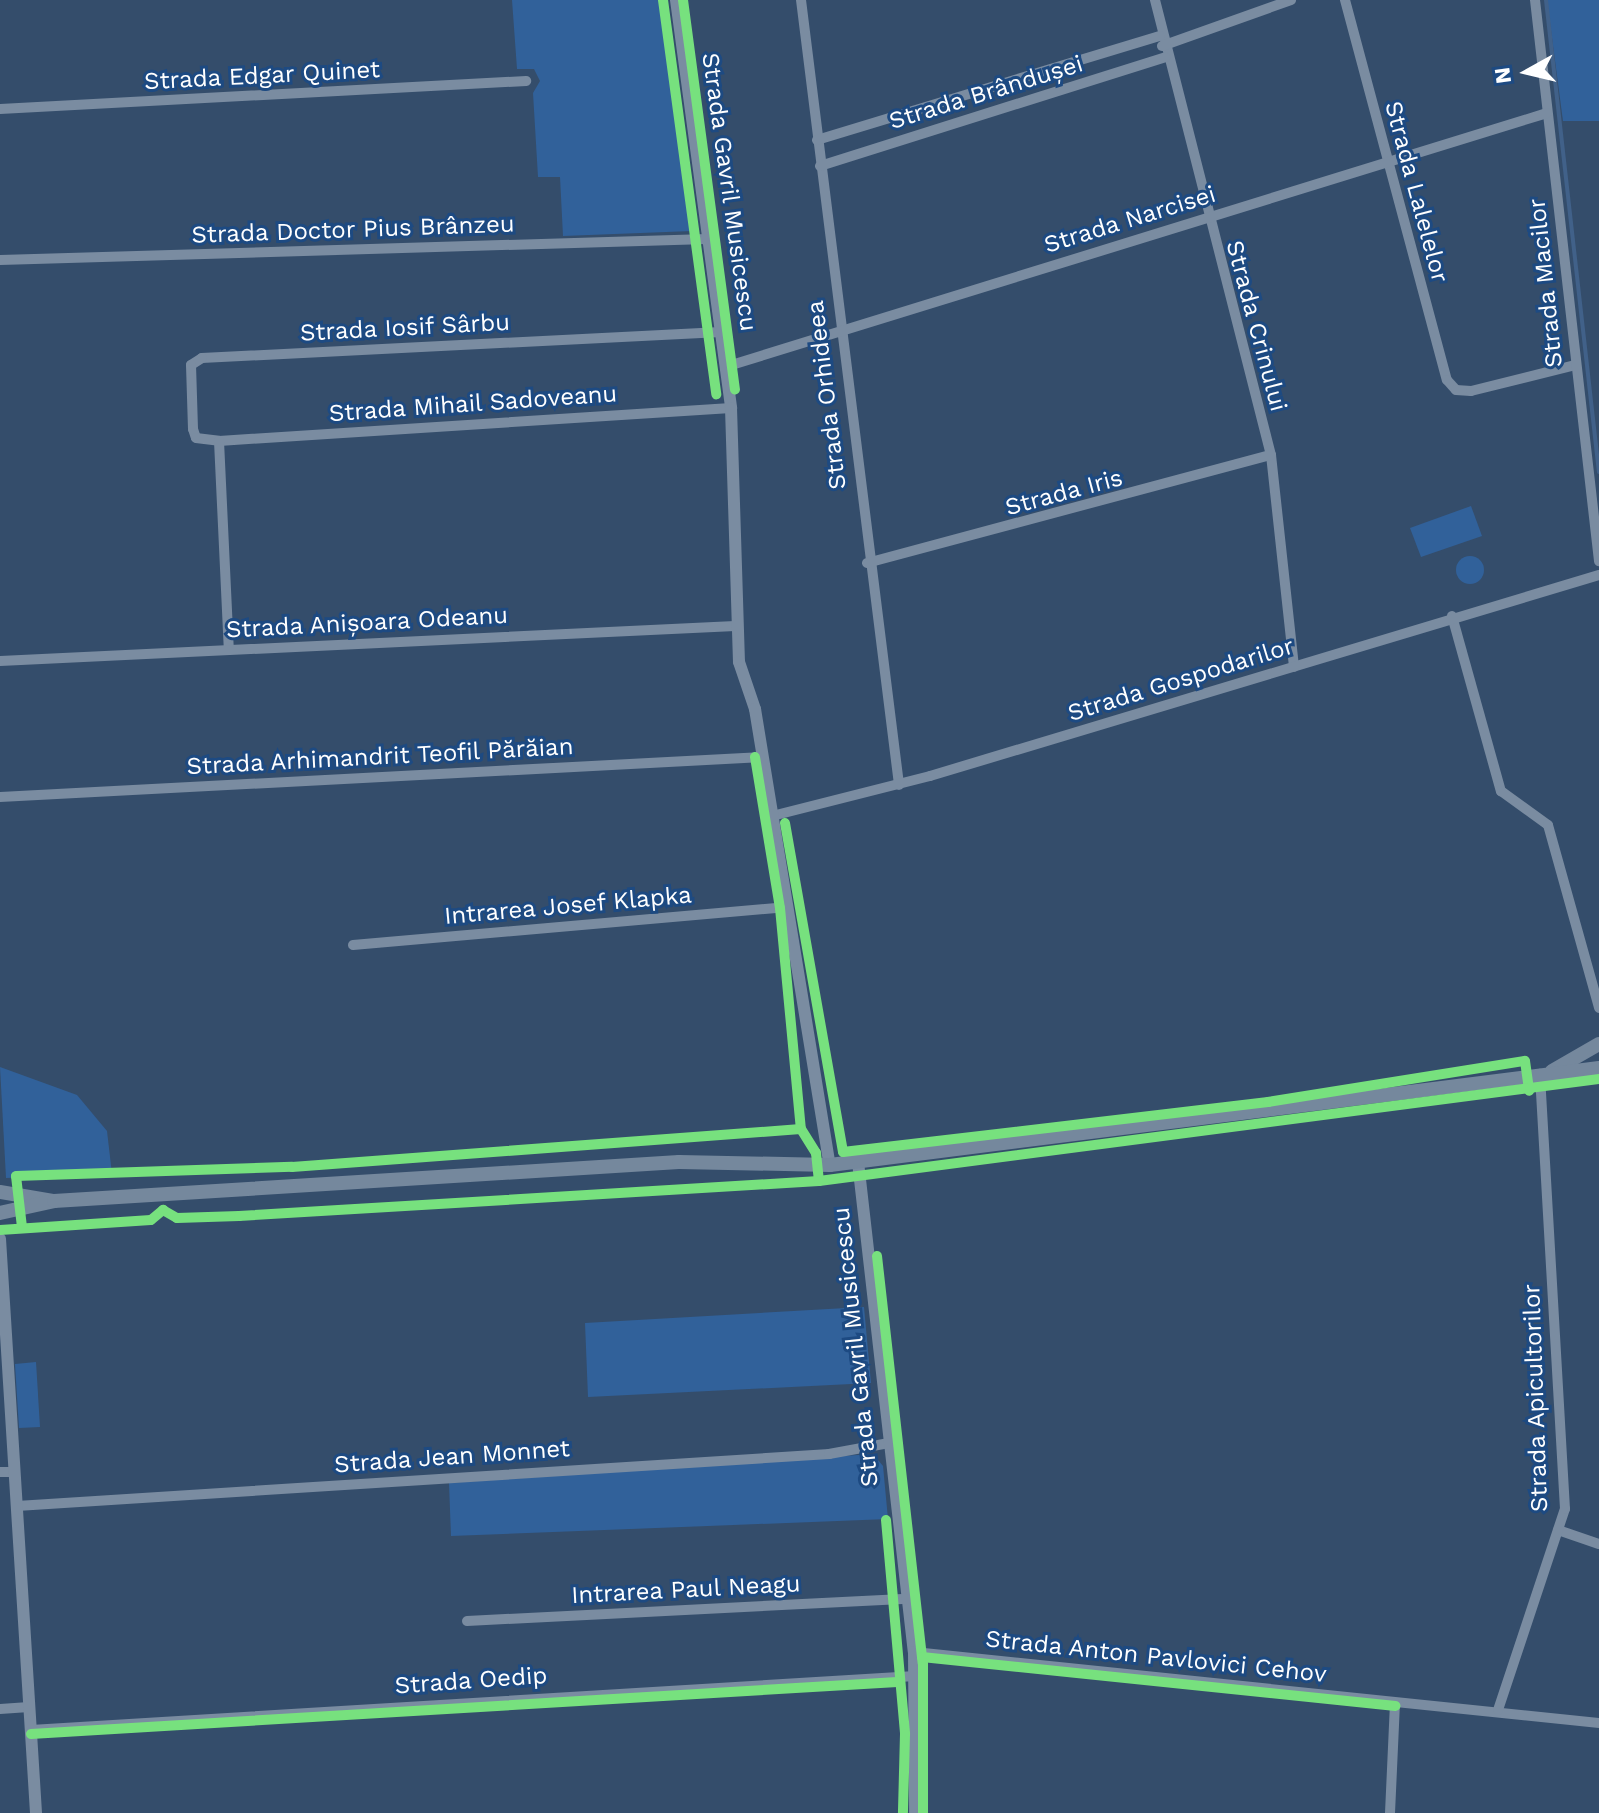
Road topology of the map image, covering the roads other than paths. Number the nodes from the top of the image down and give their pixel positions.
1 (676, 0) edge
2 (801, 0) edge
3 (1155, 0) edge
4 (1291, 0) edge
5 (1345, 0) edge
6 (1535, 0) edge
7 (1161, 41) junction
8 (1165, 57) junction
9 (526, 81) dead end
10 (0, 109) edge
11 (1547, 113) junction
12 (817, 140) junction
13 (1384, 161) junction
14 (820, 166) junction
15 (1206, 218) junction
16 (708, 239) junction
17 (0, 260) edge
18 (840, 331) junction
19 (721, 332) junction
20 (1575, 365) junction
21 (725, 367) junction
22 (731, 408) junction
23 (219, 441) junction
24 (1271, 455) junction
25 (1599, 561) edge
26 (867, 563) junction
27 (1599, 575) edge
28 (1452, 616) junction
29 (735, 626) junction
30 (229, 650) junction
31 (0, 661) edge
32 (1294, 667) junction
33 (763, 757) junction
34 (899, 785) junction
35 (0, 797) edge
36 (772, 816) junction
37 (787, 907) junction
38 (353, 945) dead end
39 (1599, 1008) edge
40 (1599, 1044) edge
41 (1599, 1068) edge
42 (1544, 1073) junction
43 (858, 1162) junction
44 (830, 1165) junction
45 (0, 1192) edge
46 (54, 1201) junction
47 (0, 1213) edge
48 (0, 1239) edge
49 (889, 1443) junction
50 (0, 1472) edge
51 (15, 1472) junction
52 (17, 1506) junction
53 (1558, 1530) junction
54 (1599, 1544) edge
55 (907, 1599) junction
56 (467, 1621) dead end
57 (914, 1652) junction
58 (915, 1676) junction
59 (1395, 1703) junction
60 (29, 1707) junction
61 (0, 1709) edge
62 (1498, 1710) junction
63 (1599, 1723) edge
64 (31, 1730) junction
65 (36, 1813) edge
66 (915, 1813) edge
67 (1390, 1813) edge

1 - 16 street, Strada Gavril Musicescu
2 - 12 street, Strada Orhideea
3 - 7 street, Strada Crinului
4 - 7 street, Strada Brândușei
5 - 13 street, Strada Lalelelor
6 - 11 street, Strada Macilor
7 - 8 street, Strada Crinului
7 - 12 street, Strada Brândușei
8 - 14 street, Strada Brândușei
8 - 15 street, Strada Crinului
9 - 10 street, Strada Edgar Quinet
11 - 13 street, Strada Narcisei
11 - 20 street, Strada Macilor
12 - 14 street, Strada Orhideea
13 - 15 street, Strada Narcisei
13 - 20 street, Strada Lalelelor
14 - 18 street, Strada Orhideea
15 - 18 street, Strada Narcisei
15 - 24 street, Strada Crinului
16 - 17 street, Strada Doctor Pius Brânzeu
16 - 19 street, Strada Gavril Musicescu
18 - 21 street, Strada Narcisei
18 - 26 street, Strada Orhideea
19 - 21 street, Strada Gavril Musicescu
19 - 23 street, Strada Iosif Sârbu
20 - 25 street, Strada Macilor
21 - 22 street, Strada Gavril Musicescu
22 - 23 street, Strada Mihail Sadoveanu
22 - 29 street, Strada Gavril Musicescu
23 - 30 street
24 - 26 street, Strada Iris
24 - 32 street, Strada Crinului
26 - 34 street, Strada Orhideea
27 - 28 street, Strada Gospodarilor
28 - 32 street, Strada Gospodarilor
28 - 39 street
29 - 30 street, Strada Anișoara Odeanu
29 - 33 street, Strada Gavril Musicescu
30 - 31 street, Strada Anișoara Odeanu
32 - 34 street, Strada Gospodarilor
33 - 35 street, Strada Arhimandrit Teofil Părăian
33 - 36 street, Strada Gavril Musicescu
34 - 36 street, Strada Gospodarilor
36 - 37 street, Strada Gavril Musicescu
37 - 38 street, Intrarea Josef Klapka
37 - 44 street, Strada Gavril Musicescu
40 - 42 main road
41 - 42 main road
42 - 43 main road
42 - 53 street, Strada Apicultorilor
43 - 44 main road
43 - 49 street, Strada Gavril Musicescu
44 - 46 main road
45 - 46 main road
46 - 47 main road
48 - 51 street
49 - 52 street, Strada Jean Monnet
49 - 55 street, Strada Gavril Musicescu
50 - 51 street
51 - 52 street
52 - 60 street
53 - 54 street
53 - 62 street, Strada Apicultorilor
55 - 56 street, Intrarea Paul Neagu
55 - 57 street, Strada Gavril Musicescu
57 - 58 street, Strada Gavril Musicescu
57 - 59 street, Strada Anton Pavlovici Cehov
58 - 64 street, Strada Oedip
58 - 66 street, Strada Gavril Musicescu
59 - 62 street, Strada Anton Pavlovici Cehov
59 - 67 street
60 - 61 street
60 - 64 street
62 - 63 street, Strada Anton Pavlovici Cehov
64 - 65 street

